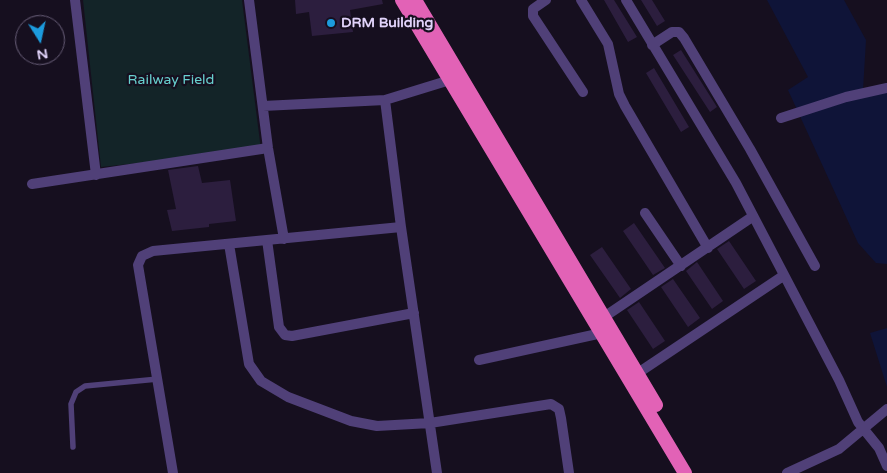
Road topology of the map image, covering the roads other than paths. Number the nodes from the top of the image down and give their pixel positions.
1 (75, 0) edge
2 (249, 0) edge
3 (402, 0) edge
4 (415, 0) edge
5 (546, 0) edge
6 (581, 0) edge
7 (626, 0) edge
8 (652, 45) junction
9 (450, 80) junction
10 (887, 88) edge
11 (583, 92) dead end
12 (385, 100) junction
13 (263, 106) junction
14 (781, 118) dead end
15 (268, 148) junction
16 (96, 175) junction
17 (32, 184) dead end
18 (645, 213) dead end
19 (752, 217) junction
20 (401, 227) junction
21 (284, 239) junction
22 (267, 240) junction
23 (229, 244) junction
24 (708, 248) junction
25 (681, 266) junction
26 (816, 266) dead end
27 (783, 276) junction
28 (414, 313) junction
29 (604, 317) junction
30 (602, 332) junction
31 (479, 360) dead end
32 (638, 373) junction
33 (158, 379) junction
34 (887, 408) edge
35 (430, 422) junction
36 (863, 431) junction
37 (73, 447) dead end
38 (887, 466) edge
39 (173, 473) edge
40 (437, 473) edge
41 (569, 473) edge
42 (686, 473) edge
43 (696, 473) edge
44 (787, 473) edge

1 - 16 street
2 - 13 street
3 - 9 highway
4 - 29 highway
5 - 11 street
6 - 24 street
7 - 8 street
8 - 19 street
8 - 26 street
9 - 12 street
9 - 30 highway
10 - 14 street
12 - 13 street
12 - 20 street
13 - 15 street
15 - 16 street
15 - 21 street
16 - 17 street
18 - 25 street
19 - 24 street
19 - 27 street
20 - 21 street
20 - 28 street
21 - 22 street
22 - 23 street
22 - 28 street
23 - 33 street
23 - 35 street
24 - 25 street
25 - 29 street
27 - 32 street
27 - 36 street
28 - 35 street
29 - 32 highway
30 - 31 street
30 - 42 highway
32 - 43 highway
33 - 37 lane
33 - 39 street
34 - 36 street
35 - 40 street
35 - 41 street
36 - 38 street
36 - 44 street

